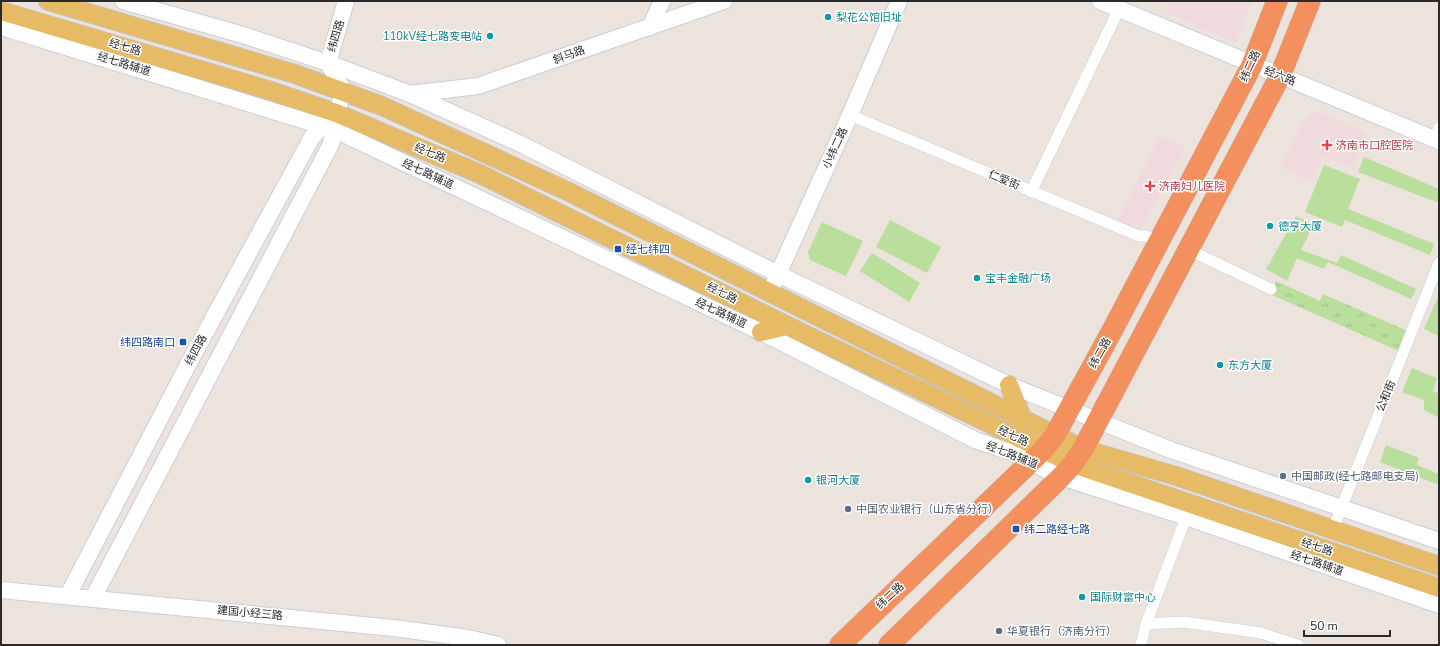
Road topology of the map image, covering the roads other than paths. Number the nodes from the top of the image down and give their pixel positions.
1 (48, 1) edge
2 (123, 1) edge
3 (346, 1) edge
4 (662, 1) edge
5 (724, 1) edge
6 (899, 1) edge
7 (1100, 1) edge
8 (1278, 1) edge
9 (1310, 1) edge
10 (88, 7) edge
11 (1119, 9) junction
12 (1, 11) edge
13 (1, 27) edge
14 (650, 27) junction
15 (328, 63) junction
16 (1252, 65) junction
17 (1280, 76) junction
18 (344, 92) junction
19 (410, 94) junction
20 (850, 115) junction
21 (331, 123) junction
22 (1437, 136) edge
23 (1031, 192) junction
24 (1159, 242) junction
25 (1189, 250) junction
26 (1439, 264) edge
27 (778, 274) junction
28 (1271, 288) dead end
29 (770, 294) junction
30 (787, 326) junction
31 (761, 332) junction
32 (1009, 386) junction
33 (1069, 408) junction
34 (1023, 420) junction
35 (1098, 421) junction
36 (1042, 449) junction
37 (1072, 463) junction
38 (1112, 477) junction
39 (1118, 494) junction
40 (1342, 508) junction
41 (1189, 510) junction
42 (1333, 529) junction
43 (1439, 542) edge
44 (1439, 566) edge
45 (1439, 588) edge
46 (1, 590) edge
47 (68, 595) junction
48 (93, 598) junction
49 (1439, 605) edge
50 (1146, 624) junction
51 (498, 645) edge
52 (840, 645) edge
53 (889, 645) edge
54 (1141, 645) edge
55 (1298, 645) edge

1 - 10 main road, 经七路
2 - 15 street
3 - 15 street, 纬四路
4 - 14 street
5 - 14 street, 斜马路
6 - 20 street, 小纬二路
7 - 11 street, 经六路
8 - 16 highway, 纬二路
9 - 17 highway
10 - 18 main road, 经七路
11 - 16 street, 经六路
11 - 23 street
12 - 21 main road, 经七路
13 - 21 street, 经七路辅道
14 - 19 street, 斜马路
15 - 18 street, 纬四路
15 - 19 street
16 - 17 street, 经六路
16 - 24 highway, 纬二路
17 - 22 street, 经六路
17 - 25 highway
18 - 21 street, 纬四路
18 - 29 main road, 经七路
19 - 27 street
20 - 23 street, 仁爱街
20 - 27 street, 小纬二路
21 - 30 main road, 经七路
21 - 31 street, 经七路辅道
21 - 47 street, 纬四路
21 - 48 street, 纬四路
23 - 24 street, 仁爱街
24 - 33 highway, 纬二路
25 - 28 street
25 - 35 highway
26 - 40 street, 公和街
27 - 29 street, 小纬二路
27 - 32 street
29 - 34 main road, 经七路
30 - 31 main road
30 - 36 main road, 经七路
31 - 36 street, 经七路辅道
32 - 33 street
32 - 34 main road
33 - 35 street
33 - 36 highway, 纬二路
34 - 36 main road, 经七路
35 - 37 highway
35 - 40 street
36 - 37 main road, 经七路
36 - 52 highway, 纬二路
37 - 38 main road, 经七路
37 - 39 street, 经七路辅道
37 - 42 main road, 经七路
37 - 53 highway
38 - 39 main road
38 - 41 main road, 经七路
39 - 41 street, 经七路辅道
40 - 42 street, 公和街
40 - 43 street
41 - 45 main road, 经七路
41 - 49 street, 经七路辅道
41 - 50 street
42 - 44 main road, 经七路
46 - 47 street, 建国小经三路
47 - 48 street, 建国小经三路
48 - 51 street, 建国小经三路
50 - 54 street
50 - 55 street

